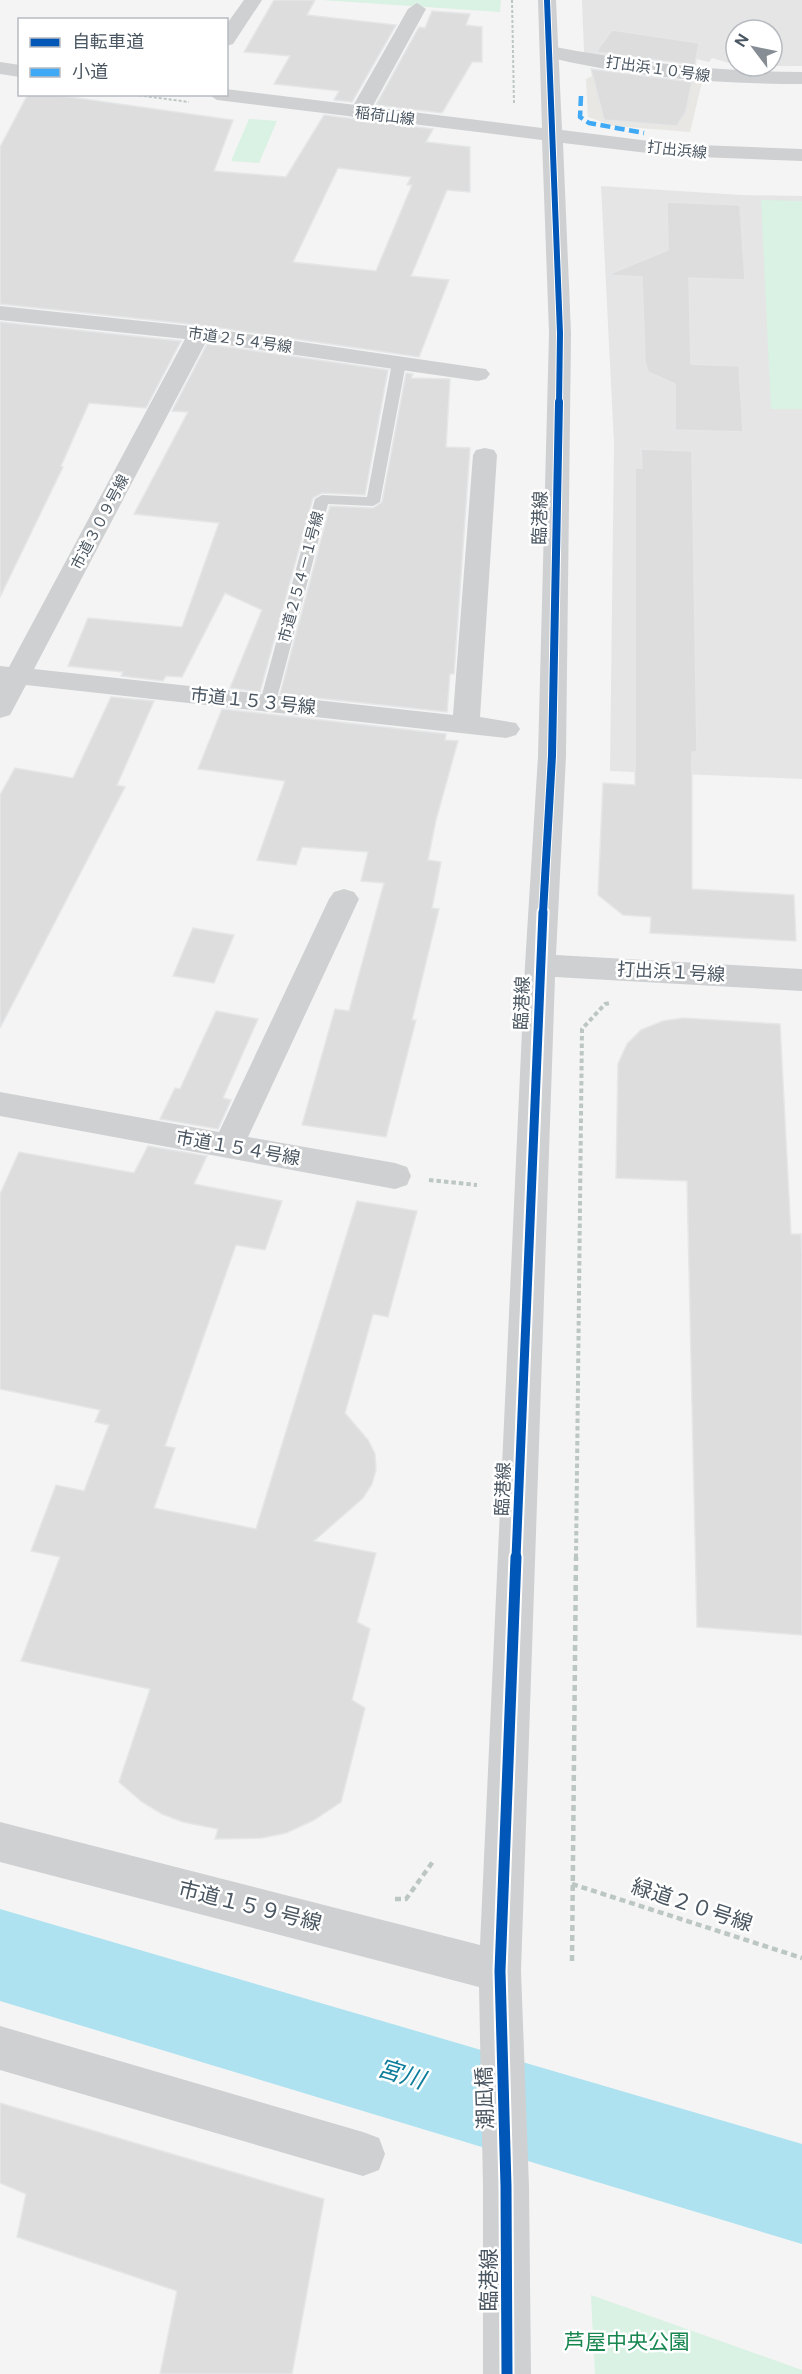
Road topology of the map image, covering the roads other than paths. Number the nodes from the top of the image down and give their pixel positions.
1 (253, 0) edge
2 (547, 0) edge
3 (417, 9) dead end
4 (228, 37) edge
5 (550, 52) junction
6 (0, 68) edge
7 (18, 71) edge
8 (802, 78) edge
9 (228, 95) edge
10 (359, 113) junction
11 (552, 136) junction
12 (802, 155) edge
13 (0, 313) edge
14 (199, 334) junction
15 (399, 363) junction
16 (478, 374) dead end
17 (485, 455) dead end
18 (9, 675) edge
19 (268, 702) junction
20 (0, 710) edge
21 (466, 724) junction
22 (506, 729) dead end
23 (344, 899) dead end
24 (540, 965) junction
25 (802, 980) edge
26 (0, 1104) edge
27 (228, 1146) junction
28 (395, 1176) road end
29 (0, 1842) edge
30 (500, 1990) junction
31 (0, 2048) edge
32 (363, 2154) dead end
33 (506, 2186) joint
34 (507, 2374) edge

1 - 4 street
2 - 5 street, 臨港線
3 - 10 street
5 - 8 street, 打出浜１０号線
5 - 11 street, 臨港線
6 - 7 street
9 - 10 street, 稲荷山線
10 - 11 street, 稲荷山線
11 - 12 street, 打出浜線
11 - 24 street, 臨港線
13 - 14 street, 市道２５４号線
14 - 15 street, 市道２５４号線
14 - 18 street, 市道３０９号線
15 - 16 street, 市道２５４号線
15 - 19 lane, 市道２５４－１号線
17 - 21 street
18 - 19 street, 市道１５３号線
18 - 20 street, 市道３０９号線
19 - 21 street, 市道１５３号線
21 - 22 street, 市道１５３号線
23 - 27 street
24 - 25 street, 打出浜１号線
24 - 30 street, 臨港線
26 - 27 street, 市道１５４号線
27 - 28 street, 市道１５４号線
29 - 30 street, 市道１５９号線
30 - 33 street, 潮凪橋
31 - 32 street
33 - 34 street, 臨港線

